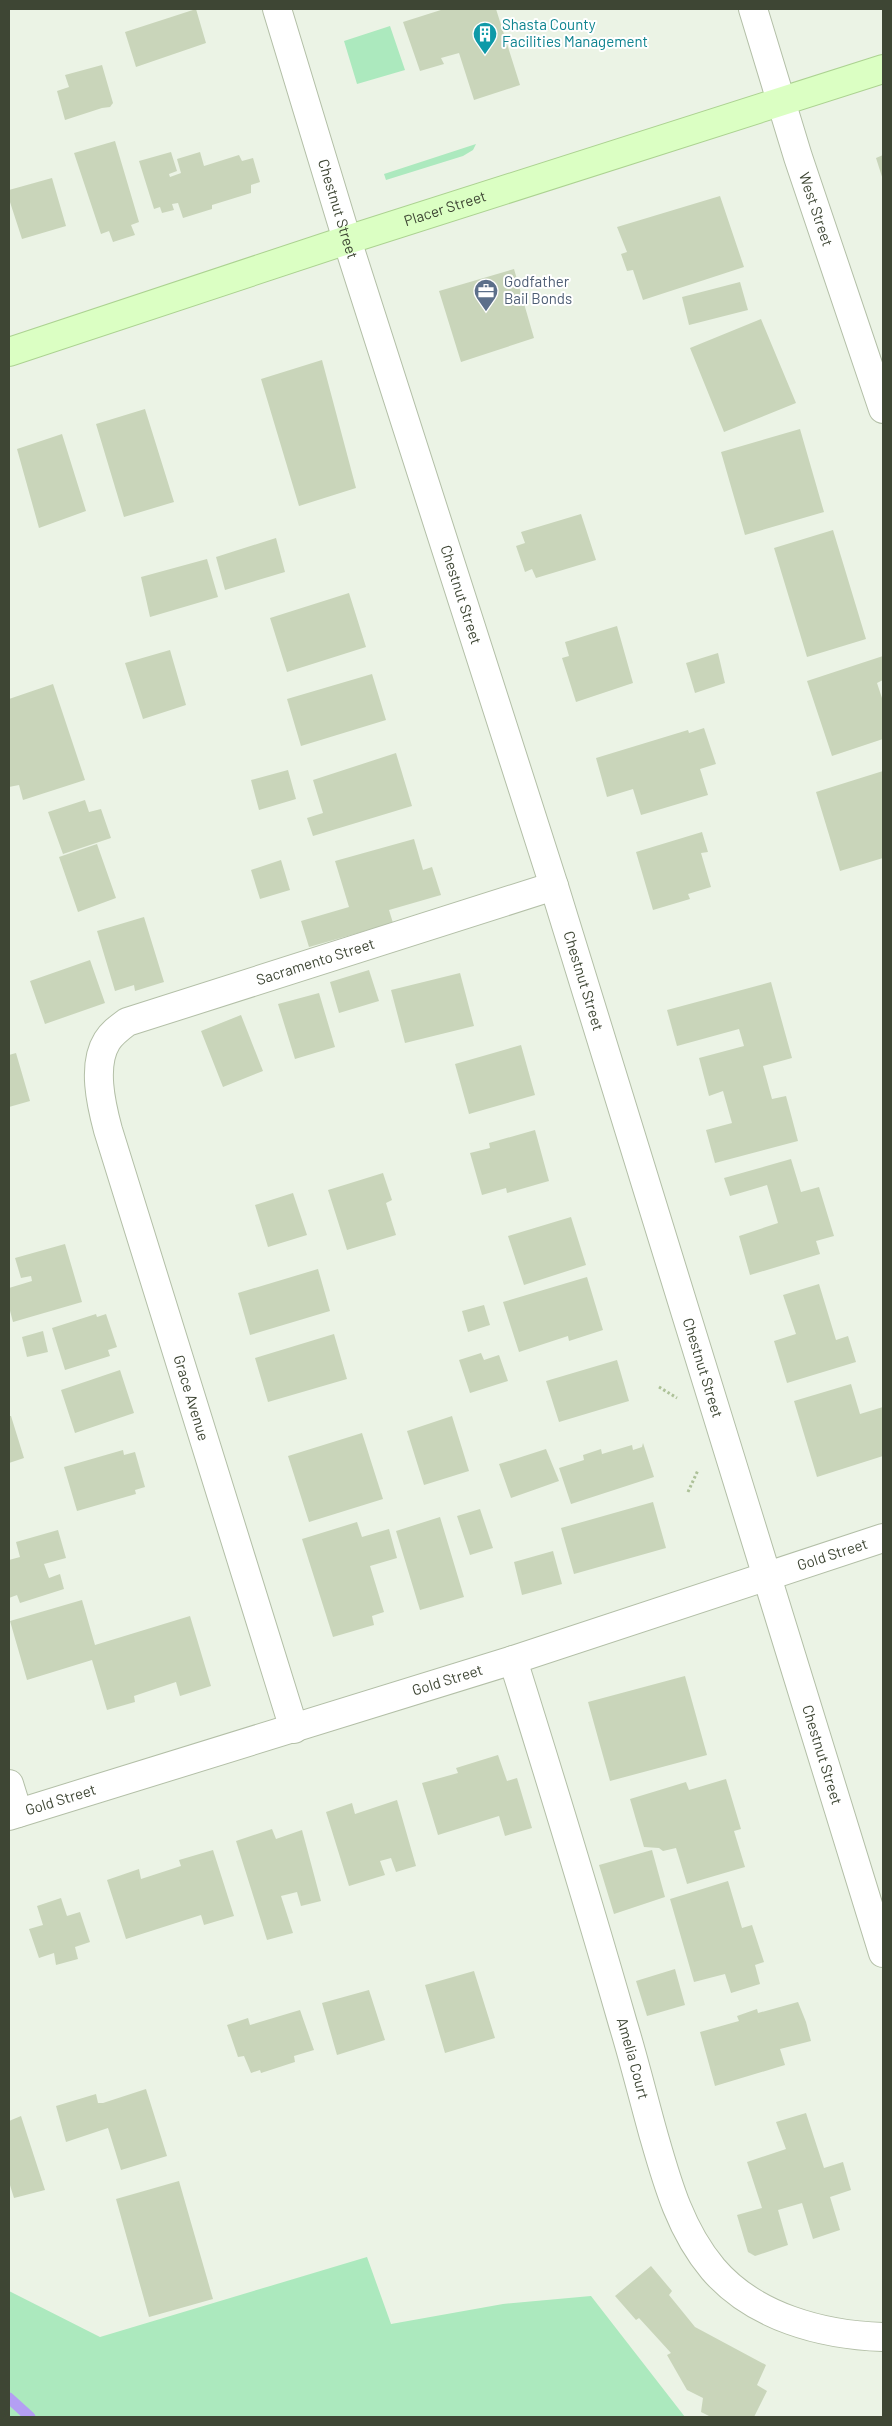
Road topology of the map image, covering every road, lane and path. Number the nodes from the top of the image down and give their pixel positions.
1 (277, 9) edge
2 (753, 9) edge
3 (883, 69) edge
4 (781, 102) junction
5 (347, 240) junction
6 (9, 352) edge
7 (883, 408) edge
8 (554, 886) junction
9 (100, 1066) joint
10 (883, 1538) edge
11 (767, 1578) junction
12 (513, 1660) junction
13 (294, 1728) junction
14 (9, 1784) edge
15 (13, 1814) edge
16 (883, 1953) edge
17 (883, 2337) edge

1 - 5 street, Chestnut Street
2 - 4 street, West Street
3 - 4 main road, Placer Street
4 - 5 main road, Placer Street
4 - 7 street, West Street
5 - 6 main road, Placer Street
5 - 8 street, Chestnut Street
8 - 9 street, Sacramento Street
8 - 11 street, Chestnut Street
9 - 13 street, Grace Avenue
10 - 11 street, Gold Street
11 - 12 street, Gold Street
11 - 16 street, Chestnut Street
12 - 13 street, Gold Street
12 - 17 street, Amelia Court
13 - 15 street, Gold Street
14 - 15 street

